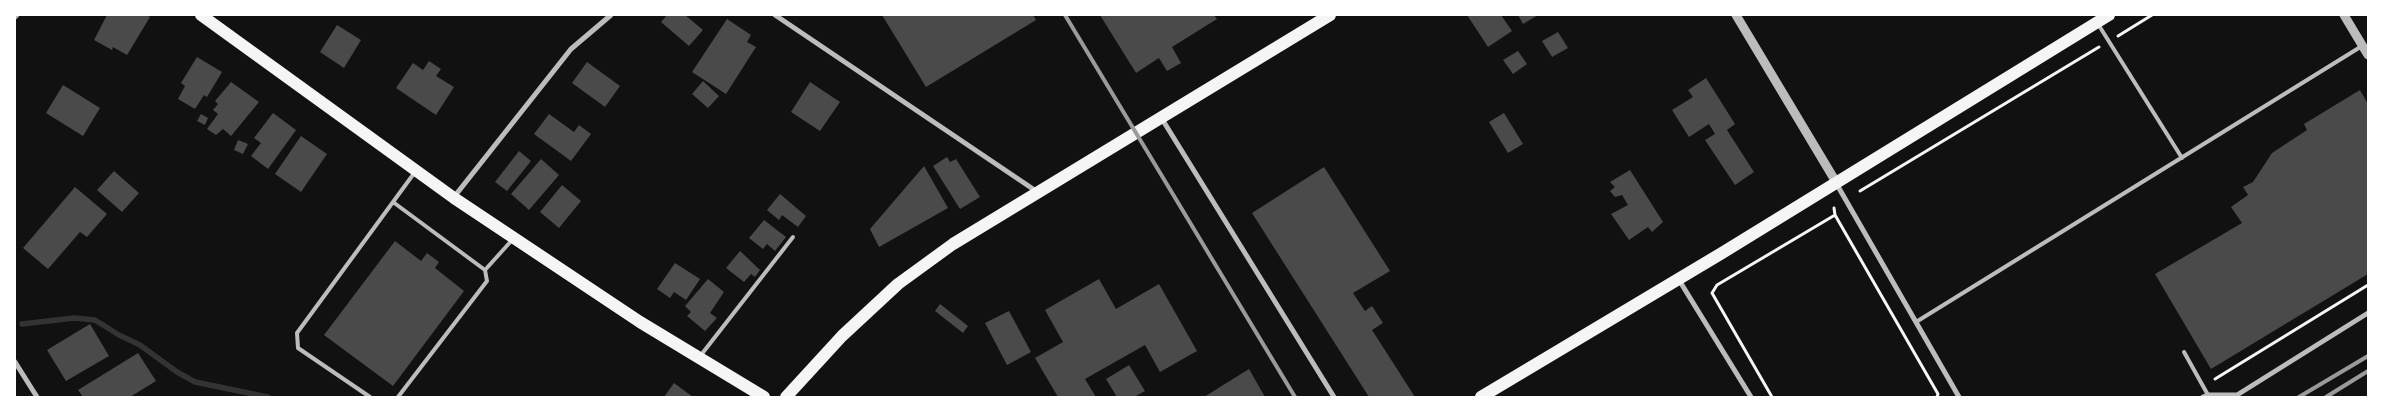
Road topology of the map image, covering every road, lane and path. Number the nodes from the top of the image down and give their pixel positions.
1 (201, 15) edge
2 (611, 15) edge
3 (775, 15) edge
4 (1330, 15) edge
5 (1736, 15) edge
6 (2109, 15) edge
7 (2152, 15) edge
8 (2344, 15) edge
9 (2097, 23) junction
10 (2108, 42) junction
11 (2362, 46) junction
12 (2368, 55) edge
13 (1162, 118) junction
14 (2182, 158) junction
15 (416, 170) junction
16 (1836, 182) junction
17 (1860, 191) dead end
18 (1039, 193) junction
19 (454, 198) junction
20 (393, 202) junction
21 (1834, 208) dead end
22 (1835, 215) junction
23 (793, 237) dead end
24 (514, 238) junction
25 (485, 270) junction
26 (1679, 279) junction
27 (2368, 285) edge
28 (2368, 312) edge
29 (1916, 322) junction
30 (2184, 352) dead end
31 (699, 357) junction
32 (15, 362) edge
33 (2215, 379) dead end
34 (2206, 396) edge
35 (37, 397) edge
36 (370, 397) edge
37 (398, 397) edge
38 (764, 397) edge
39 (786, 397) edge
40 (1334, 397) edge
41 (1481, 397) edge
42 (1750, 397) edge
43 (1772, 397) edge
44 (1937, 397) edge
45 (1959, 397) edge

1 - 15 main road
2 - 19 street
3 - 18 street
4 - 13 main road
5 - 16 street
6 - 9 main road
7 - 10 path
8 - 11 street
9 - 10 lane
9 - 16 main road
10 - 14 lane
10 - 17 path
11 - 12 street
11 - 14 lane
13 - 18 main road
13 - 40 street
14 - 29 lane
15 - 19 main road
15 - 20 lane
16 - 26 main road
16 - 29 street
18 - 39 main road
19 - 24 main road
20 - 25 lane
20 - 36 lane
21 - 22 path
22 - 43 path
22 - 44 path
23 - 31 lane
24 - 25 lane
24 - 31 main road
25 - 37 lane
26 - 41 main road
26 - 42 street
27 - 33 path
28 - 34 street
29 - 45 street
30 - 34 lane
31 - 38 main road
32 - 35 street

